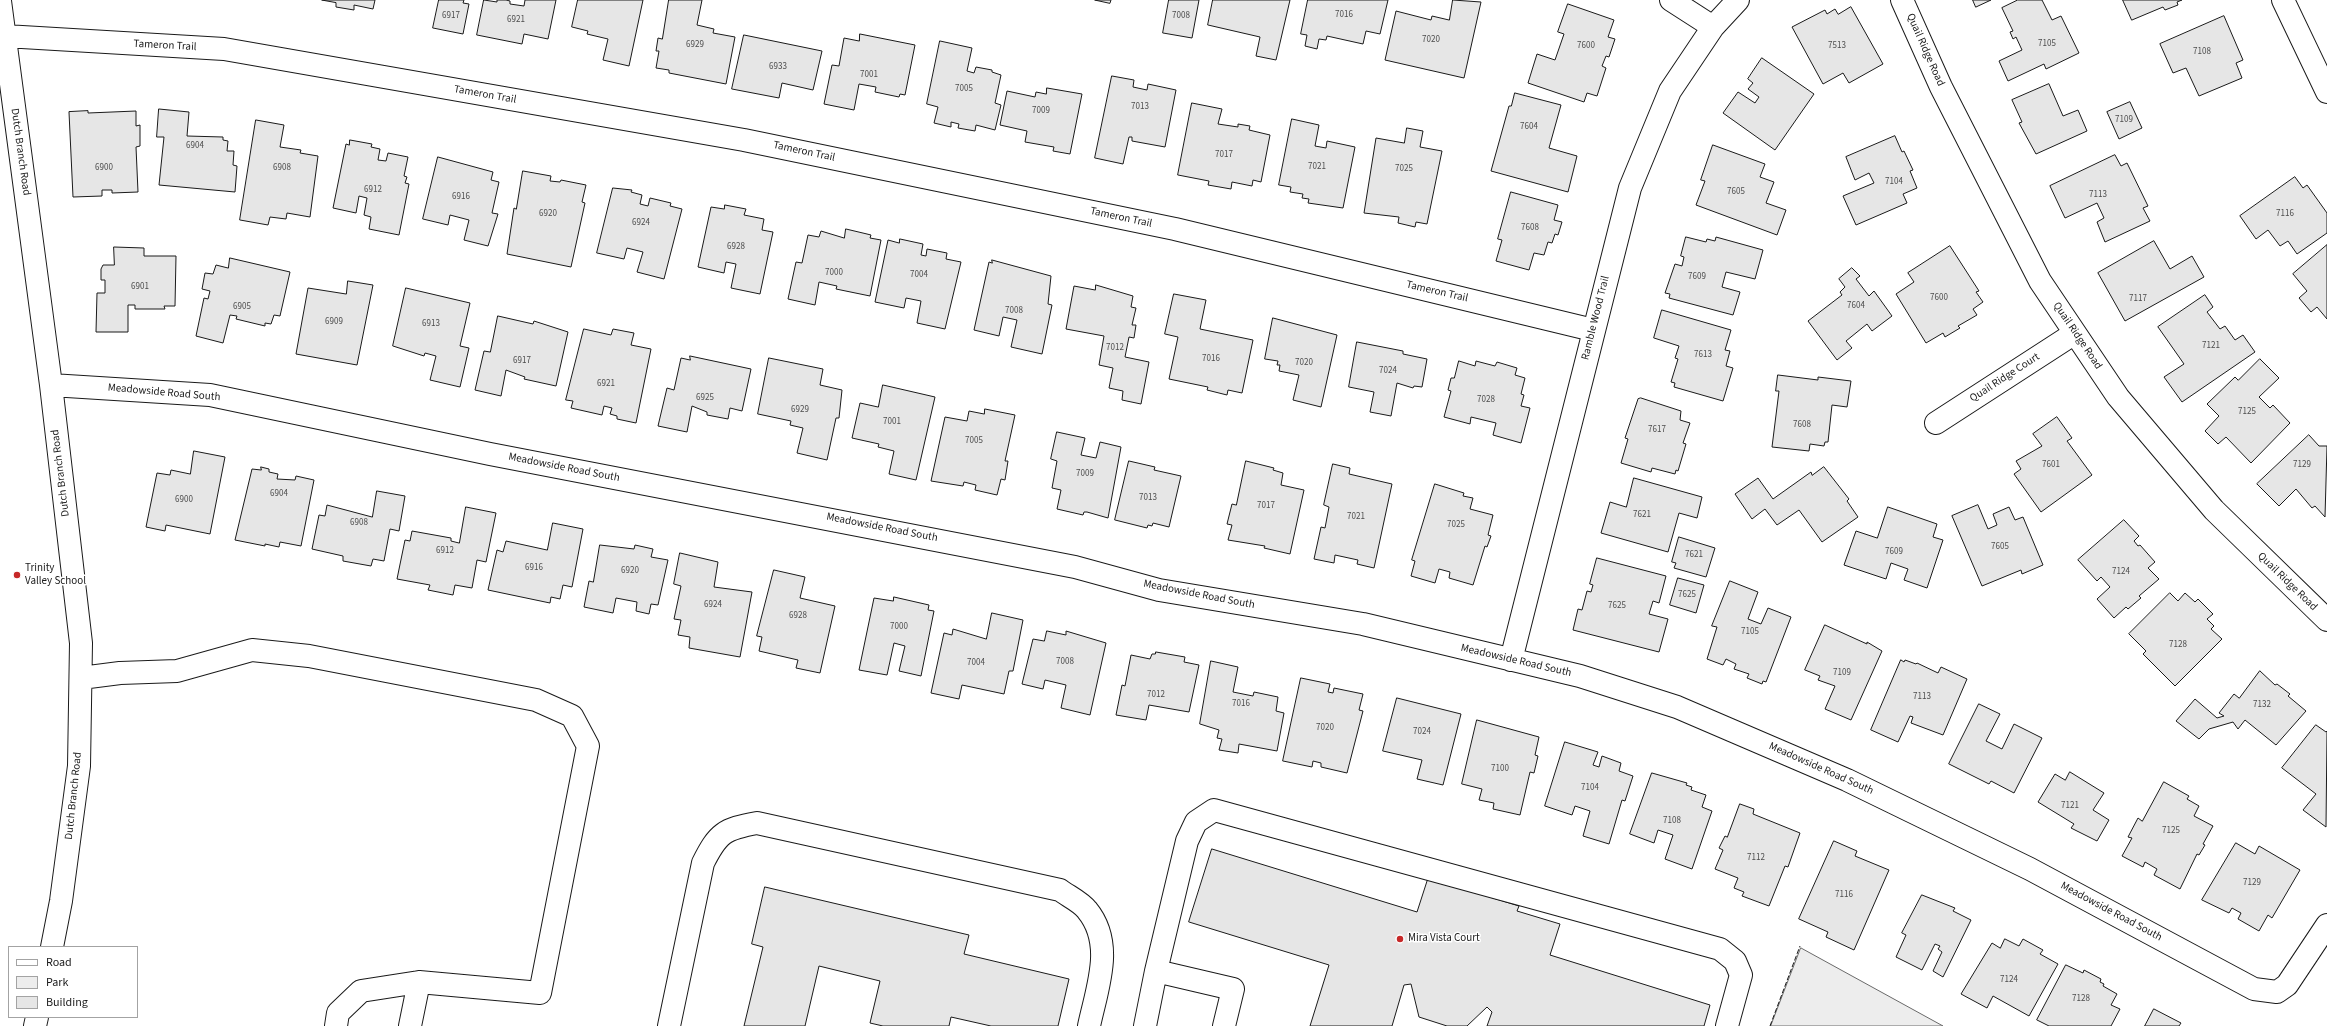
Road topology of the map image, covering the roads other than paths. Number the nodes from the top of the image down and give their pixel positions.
1 (0, 0) edge
2 (1671, 0) edge
3 (1738, 0) edge
4 (1902, 0) edge
5 (2283, 0) edge
6 (1713, 26) junction
7 (5, 36) junction
8 (2327, 92) edge
9 (1593, 330) junction
10 (2075, 333) junction
11 (51, 385) junction
12 (1936, 423) dead end
13 (2327, 620) edge
14 (1511, 660) junction
15 (81, 678) junction
16 (2327, 924) edge
17 (52, 946) edge
18 (1156, 971) junction
19 (419, 982) junction
20 (336, 1026) edge
21 (410, 1026) edge
22 (669, 1026) edge
23 (1090, 1026) edge
24 (1145, 1026) edge
25 (1224, 1026) edge
26 (1726, 1026) edge

1 - 7 street, Dutch Branch Road
2 - 6 street
3 - 6 street, Ramble Wood Trail
4 - 10 street, Quail Ridge Road
5 - 8 street
6 - 9 street, Ramble Wood Trail
7 - 9 street, Tameron Trail
7 - 11 street, Dutch Branch Road
9 - 14 street, Ramble Wood Trail
10 - 12 street, Quail Ridge Court
10 - 13 street, Quail Ridge Road
11 - 14 street, Meadowside Road South
11 - 15 street, Dutch Branch Road
14 - 16 street, Meadowside Road South
15 - 17 street, Dutch Branch Road
15 - 19 street
18 - 24 street
18 - 25 street
18 - 26 street
19 - 20 street
19 - 21 street
22 - 23 street

